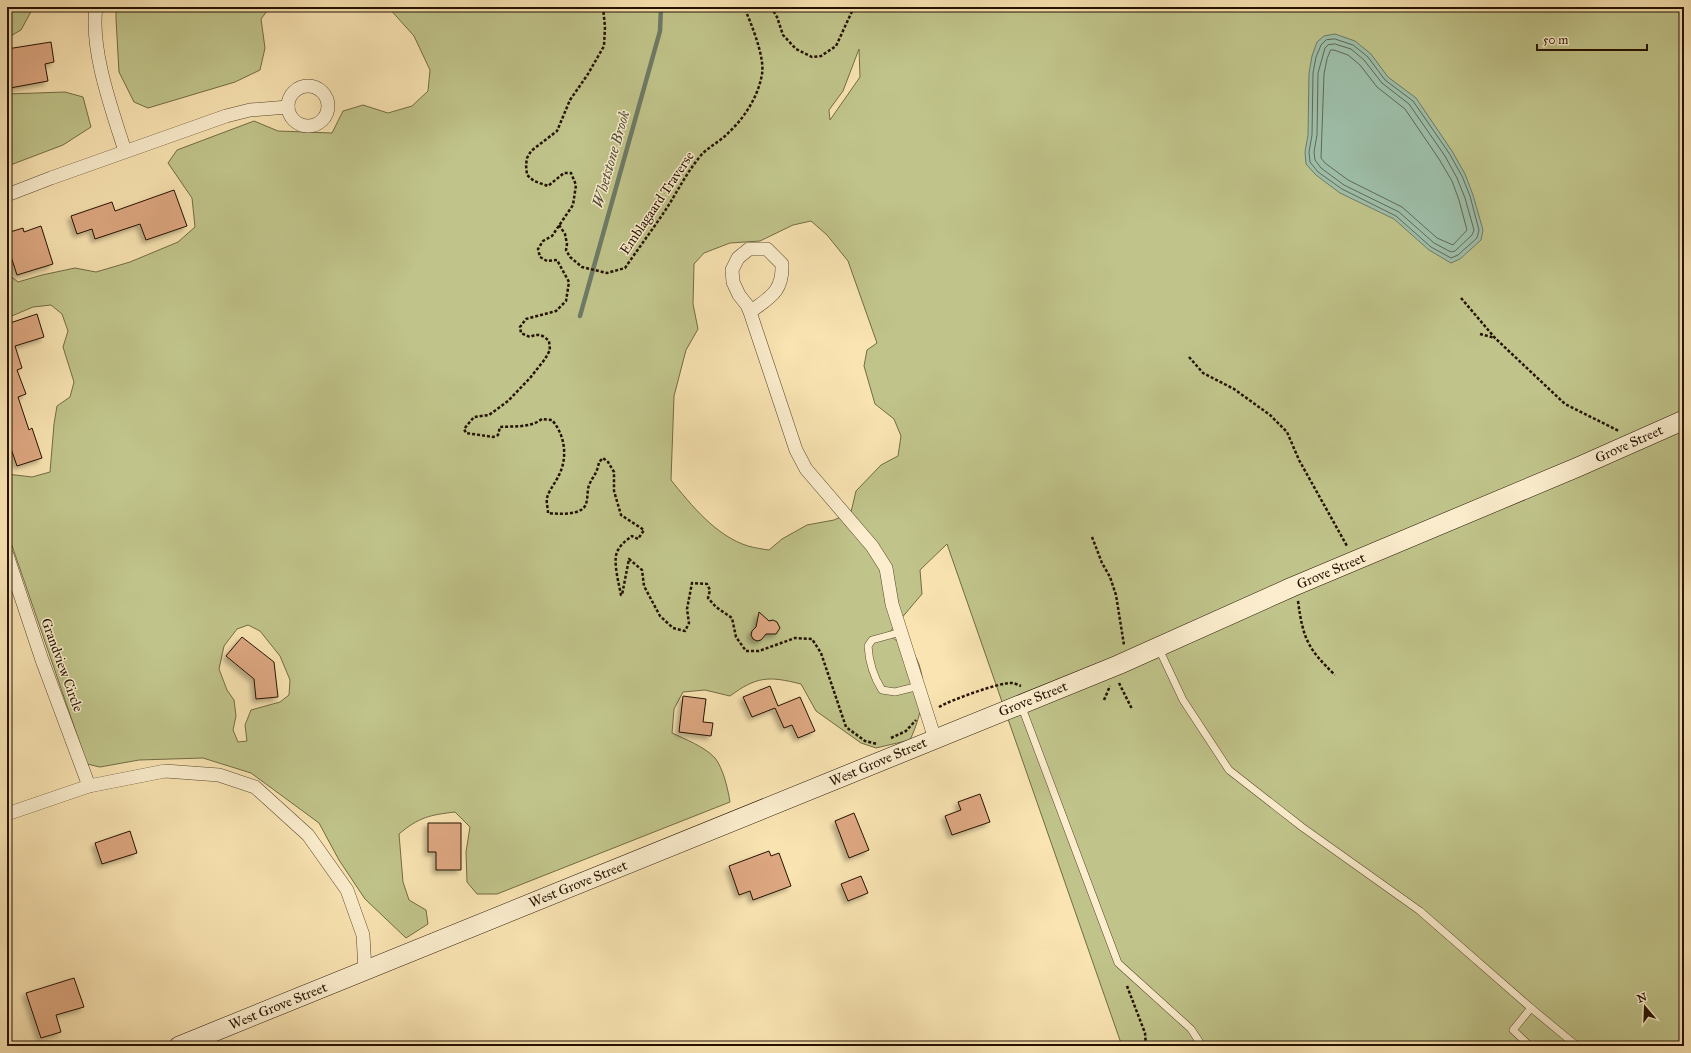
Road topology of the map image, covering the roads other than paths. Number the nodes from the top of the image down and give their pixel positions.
1 (96, 7) edge
2 (288, 106) dead end
3 (125, 152) junction
4 (7, 195) edge
5 (750, 312) junction
6 (1684, 420) edge
7 (7, 555) edge
8 (901, 632) junction
9 (1158, 647) junction
10 (919, 686) junction
11 (1021, 705) junction
12 (978, 722) joint
13 (935, 739) junction
14 (90, 786) junction
15 (7, 814) edge
16 (365, 970) junction
17 (1531, 1008) junction
18 (179, 1046) edge
19 (1202, 1046) edge
20 (1530, 1046) edge
21 (1577, 1046) edge

1 - 3 street
2 - 3 street
3 - 4 street
5 - 5 street
5 - 8 street
6 - 9 main road, Grove Street
7 - 14 street, Grandview Circle
8 - 10 street
8 - 10 lane
9 - 11 main road, Grove Street
9 - 17 lane
10 - 13 street
11 - 12 main road, Grove Street
11 - 19 lane
12 - 13 main road, West Grove Street
13 - 16 main road, West Grove Street
14 - 15 street
14 - 16 street
16 - 18 main road, West Grove Street
17 - 20 lane
17 - 21 lane

